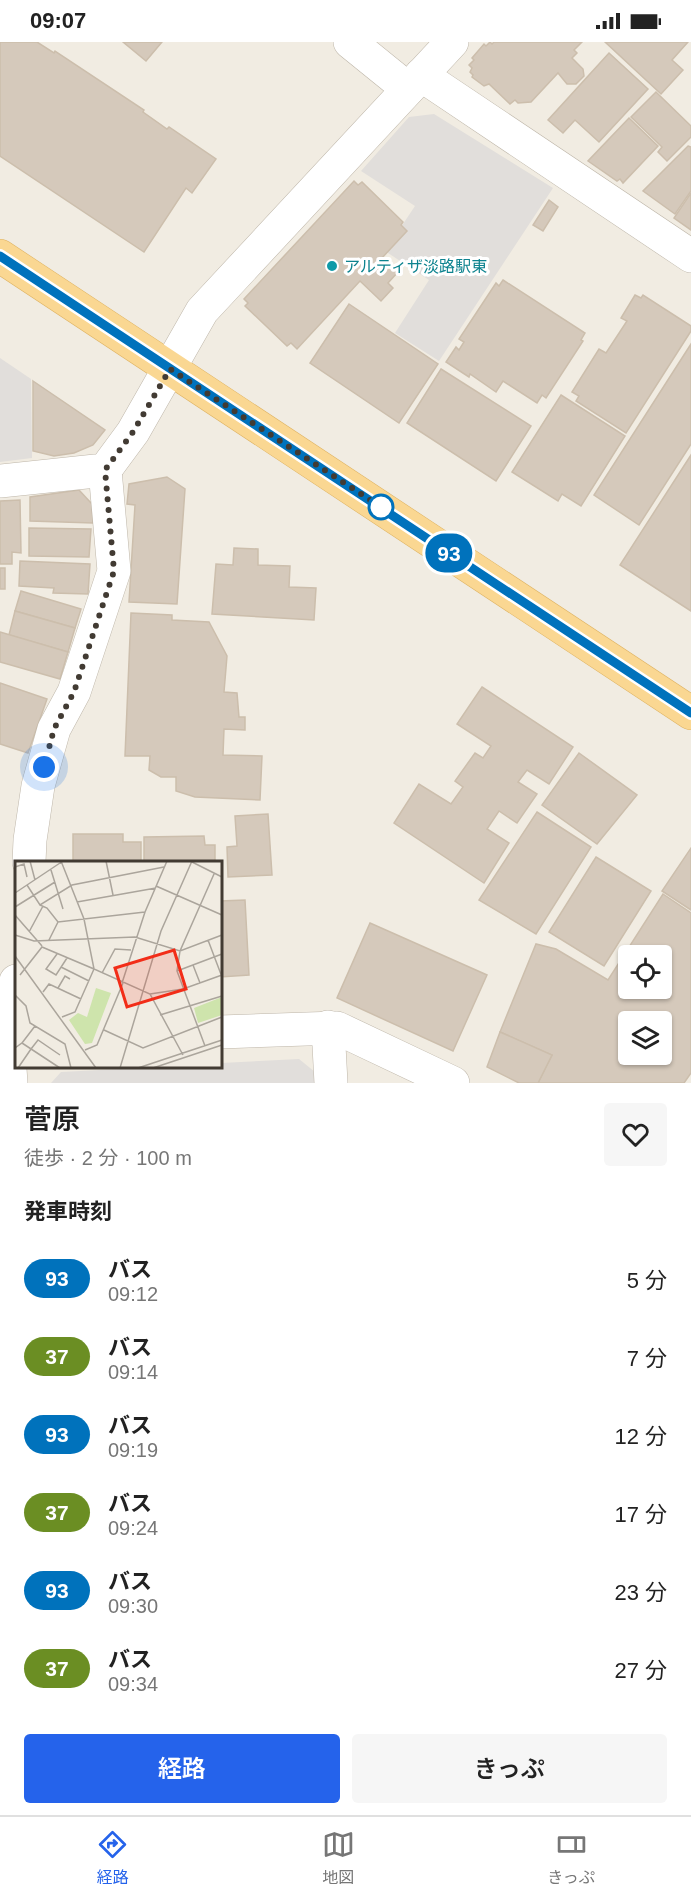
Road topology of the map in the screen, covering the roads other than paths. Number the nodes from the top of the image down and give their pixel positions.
1 (350, 42) edge
2 (452, 42) edge
3 (415, 82) junction
4 (0, 256) edge
5 (691, 256) edge
6 (170, 369) junction
7 (105, 470) junction
8 (0, 481) edge
9 (691, 713) edge
10 (29, 861) edge
11 (15, 988) edge
12 (328, 1027) junction
13 (222, 1032) edge
14 (8, 1041) edge
15 (11, 1083) edge
16 (331, 1083) edge
17 (453, 1083) edge

1 - 3 street
2 - 3 street
3 - 5 street
3 - 6 street
4 - 6 main road
6 - 7 street
6 - 9 main road
7 - 8 street
7 - 10 street
11 - 14 street
12 - 13 street
12 - 16 street
12 - 17 street
14 - 15 street

